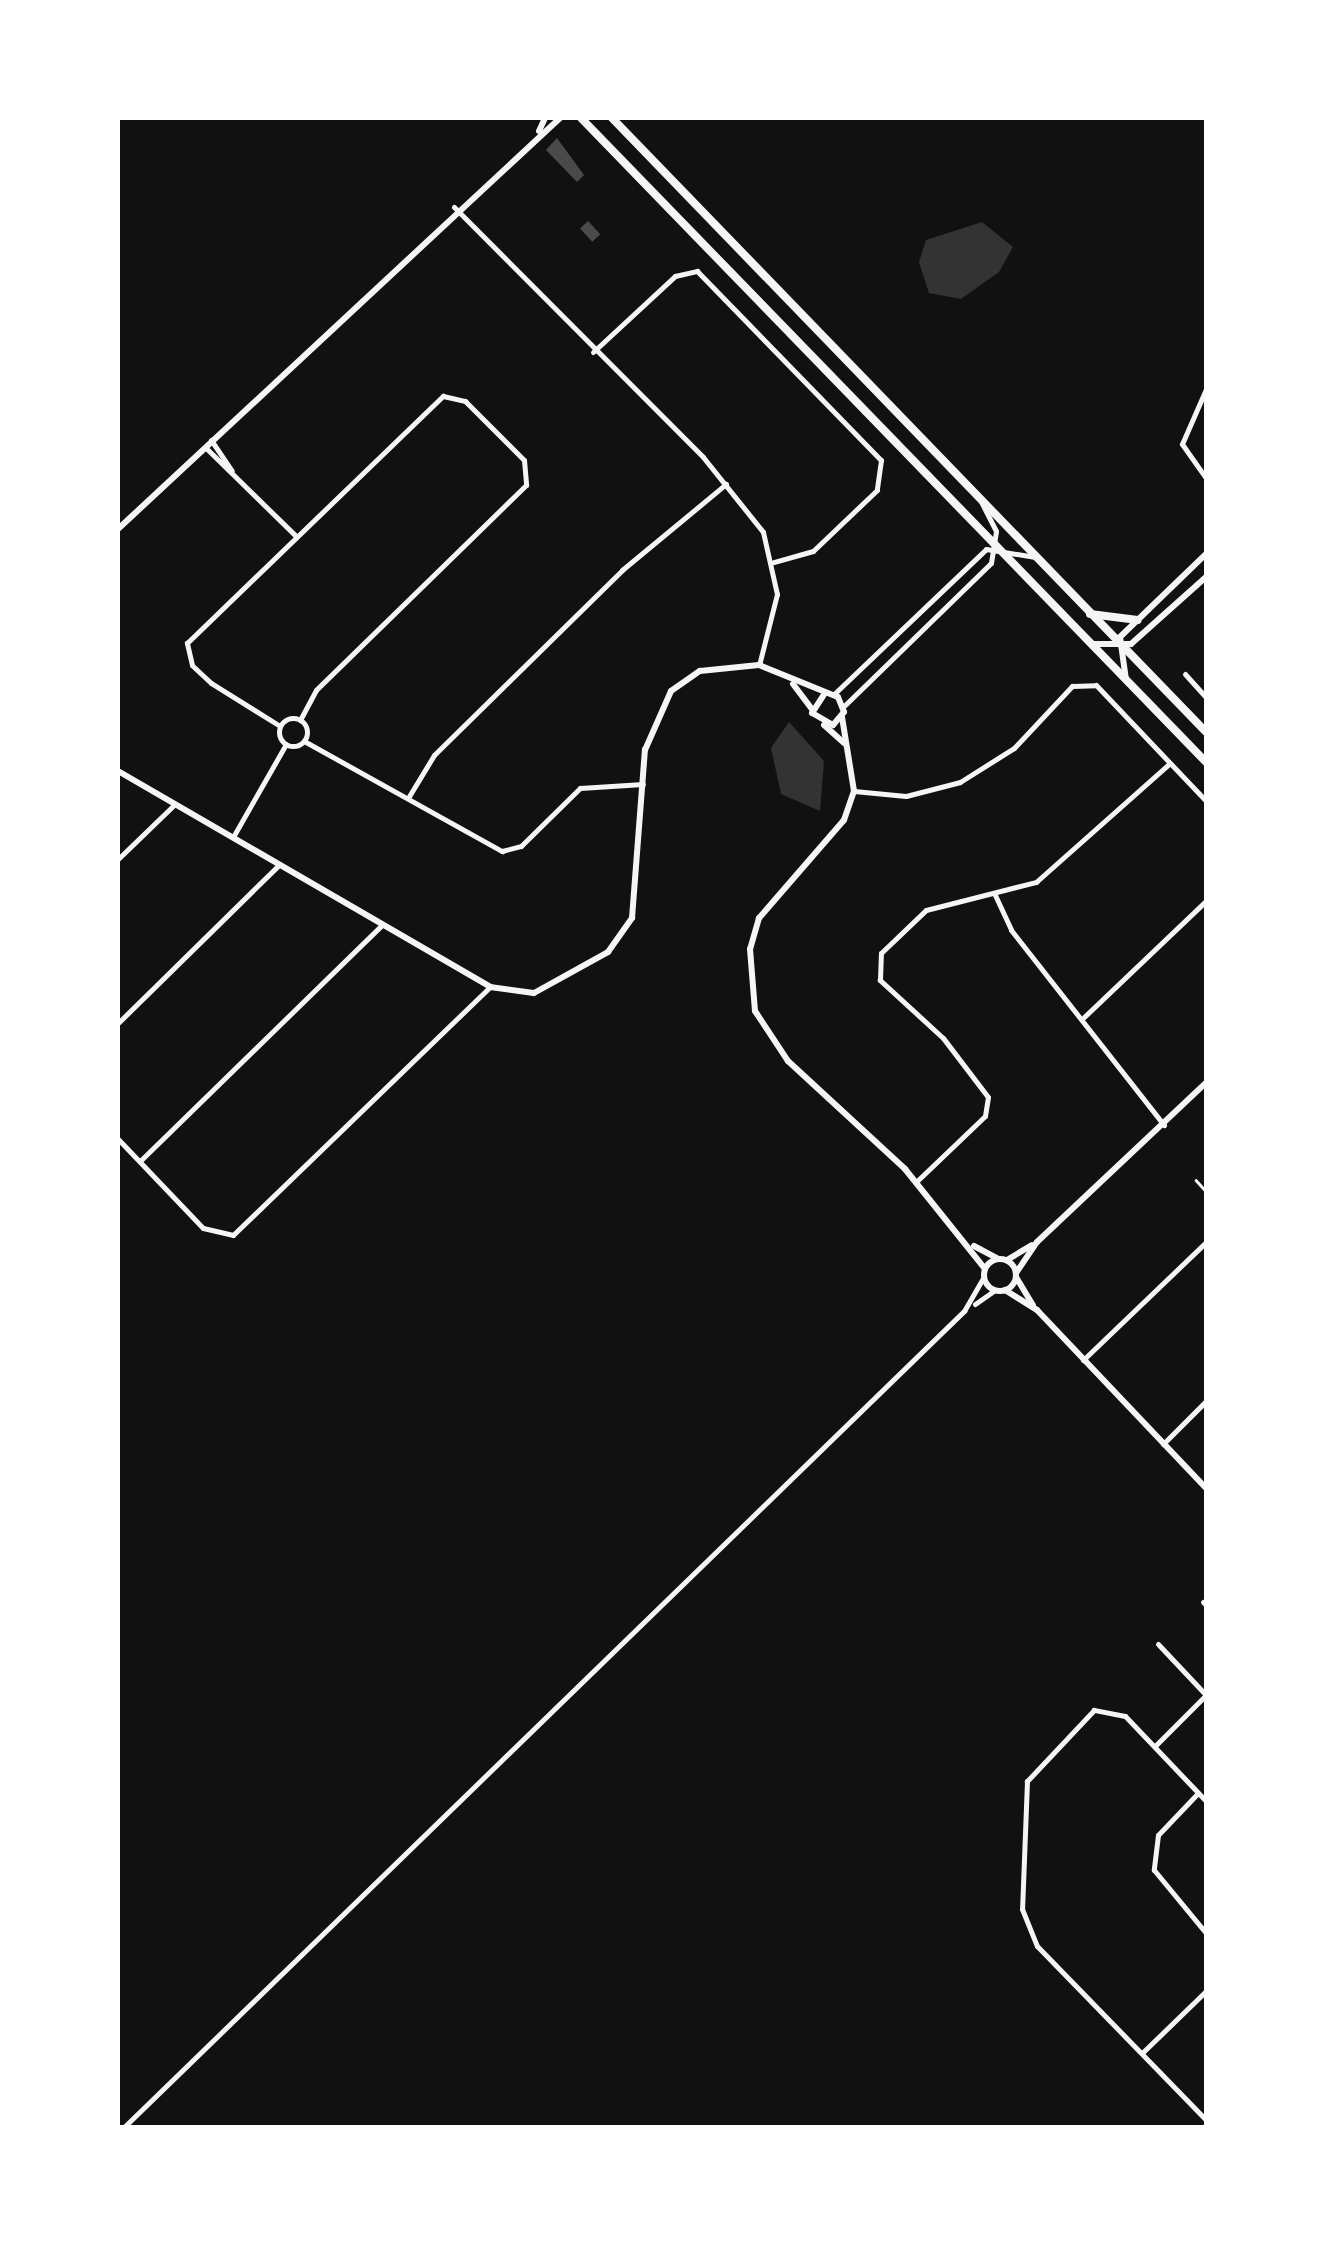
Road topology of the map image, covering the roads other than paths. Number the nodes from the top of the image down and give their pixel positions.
1 (545, 118) edge
2 (560, 118) edge
3 (581, 118) edge
4 (612, 118) edge
5 (539, 131) junction
6 (454, 207) junction
7 (593, 352) junction
8 (1206, 389) edge
9 (207, 443) junction
10 (1206, 478) edge
11 (726, 484) junction
12 (980, 501) junction
13 (118, 529) edge
14 (296, 536) junction
15 (996, 547) junction
16 (1206, 554) edge
17 (1034, 557) junction
18 (774, 562) junction
19 (1206, 577) edge
20 (1090, 614) junction
21 (1138, 620) junction
22 (1089, 643) junction
23 (1120, 646) junction
24 (759, 664) junction
25 (1185, 674) dead end
26 (1126, 681) junction
27 (793, 683) junction
28 (829, 694) junction
29 (1206, 697) edge
30 (844, 706) junction
31 (812, 709) junction
32 (842, 717) junction
33 (300, 720) junction
34 (824, 725) junction
35 (280, 726) junction
36 (1206, 732) edge
37 (304, 741) junction
38 (286, 744) junction
39 (845, 744) junction
40 (1206, 762) edge
41 (1170, 763) junction
42 (118, 771) edge
43 (642, 784) junction
44 (854, 791) junction
45 (408, 798) junction
46 (1206, 801) edge
47 (174, 806) junction
48 (232, 838) junction
49 (118, 859) edge
50 (280, 865) junction
51 (995, 894) junction
52 (1206, 901) edge
53 (381, 926) junction
54 (490, 986) junction
55 (1084, 1017) junction
56 (118, 1023) edge
57 (1206, 1083) edge
58 (1164, 1125) junction
59 (118, 1139) edge
60 (139, 1161) junction
61 (1196, 1180) dead end
62 (917, 1182) junction
63 (1206, 1191) edge
64 (1037, 1242) junction
65 (1206, 1242) edge
66 (973, 1246) junction
67 (1002, 1260) junction
68 (985, 1273) junction
69 (1016, 1274) junction
70 (995, 1290) junction
71 (1005, 1290) junction
72 (1036, 1310) junction
73 (964, 1311) junction
74 (1083, 1360) junction
75 (1206, 1401) edge
76 (1163, 1444) junction
77 (1206, 1488) edge
78 (1158, 1644) dead end
79 (1206, 1695) edge
80 (1154, 1746) junction
81 (1199, 1793) junction
82 (1206, 1801) edge
83 (1206, 1933) edge
84 (1206, 1991) edge
85 (1142, 2052) junction
86 (1206, 2120) edge
87 (123, 2128) edge

1 - 5 street
2 - 5 street
3 - 15 main road
4 - 12 main road
5 - 6 street
6 - 7 street
6 - 9 street
7 - 11 street
7 - 18 street
8 - 10 street
9 - 13 street
9 - 14 street
11 - 18 street
11 - 45 street
12 - 15 street
12 - 17 main road
14 - 33 street
14 - 35 street
15 - 17 street
15 - 22 main road
15 - 28 street
15 - 30 street
16 - 21 street
17 - 20 main road
18 - 24 street
19 - 23 street
20 - 21 main road
20 - 23 main road
21 - 23 street
22 - 23 street
22 - 26 main road
23 - 26 street
23 - 36 main road
24 - 27 street
24 - 43 street
25 - 29 street
26 - 40 main road
27 - 28 street
27 - 31 street
28 - 30 street
28 - 31 street
30 - 32 street
31 - 34 street
32 - 34 street
32 - 39 street
33 - 35 street
33 - 37 street
34 - 39 street
35 - 38 street
37 - 38 street
37 - 45 street
38 - 48 street
39 - 44 street
41 - 44 street
41 - 46 street
41 - 51 street
42 - 47 street
43 - 45 street
43 - 54 street
44 - 62 street
47 - 48 street
47 - 49 street
48 - 50 street
50 - 53 street
50 - 56 street
51 - 55 street
51 - 62 street
52 - 55 street
53 - 54 street
53 - 60 street
54 - 60 street
55 - 58 street
57 - 58 street
58 - 64 street
59 - 60 street
61 - 63 lane
62 - 66 street
64 - 67 street
64 - 69 street
65 - 74 street
66 - 67 street
66 - 68 street
67 - 68 street
67 - 69 street
68 - 70 street
68 - 73 street
69 - 71 street
69 - 72 street
70 - 71 street
70 - 73 street
71 - 72 street
72 - 74 street
73 - 87 street
74 - 76 street
75 - 76 street
76 - 77 street
78 - 79 street
79 - 80 street
80 - 81 street
80 - 85 street
81 - 82 street
81 - 83 street
84 - 85 street
85 - 86 street

